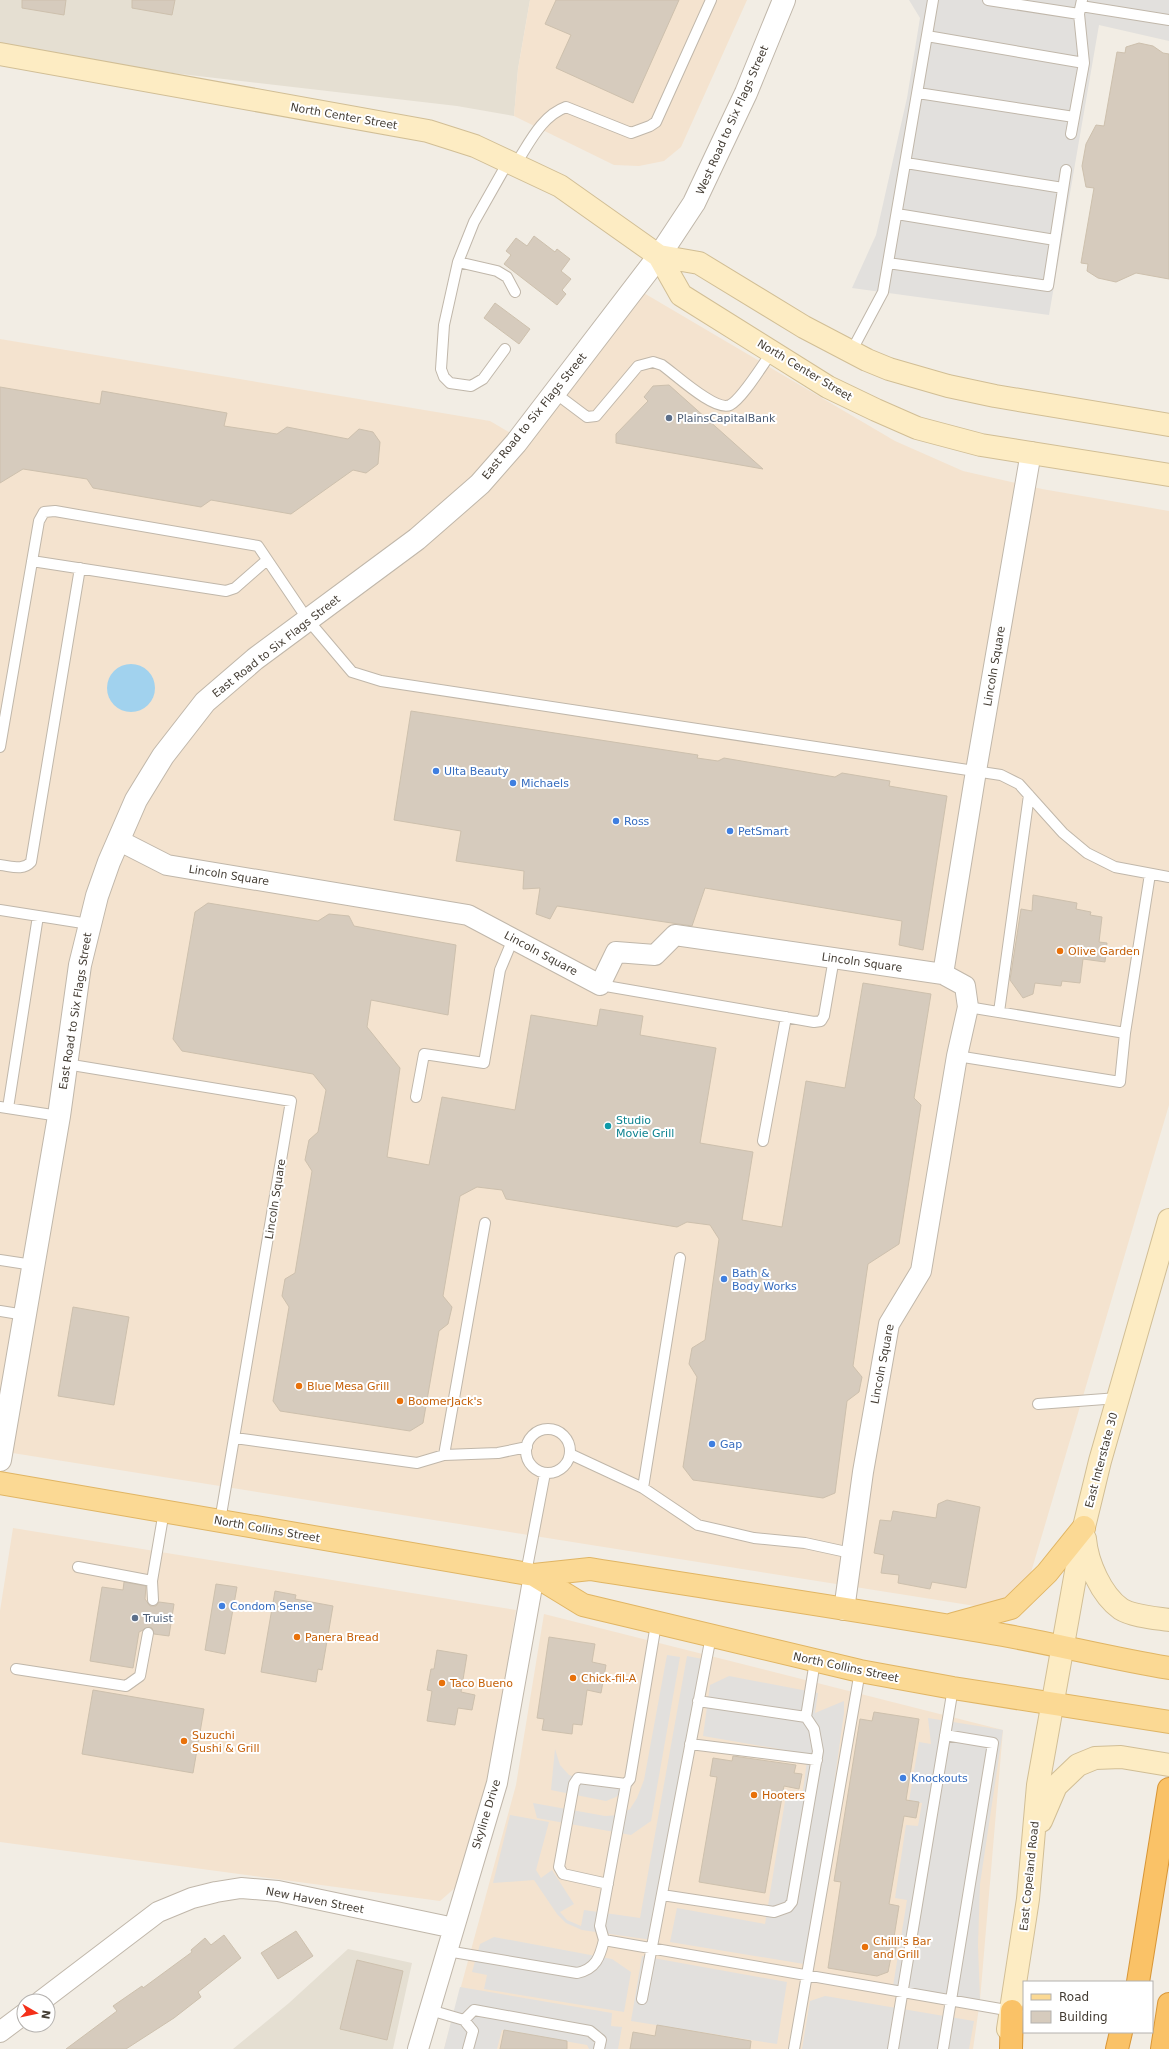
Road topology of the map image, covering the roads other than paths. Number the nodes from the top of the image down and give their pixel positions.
1 (711, 0) edge
2 (784, 0) edge
3 (933, 0) edge
4 (988, 0) edge
5 (1081, 7) edge
6 (1169, 20) edge
7 (927, 36) junction
8 (0, 54) edge
9 (1084, 63) junction
10 (918, 92) junction
11 (1074, 117) junction
12 (1071, 134) dead end
13 (511, 163) junction
14 (906, 163) junction
15 (1066, 170) dead end
16 (1063, 188) junction
17 (897, 214) junction
18 (1055, 240) junction
19 (658, 256) junction
20 (458, 262) junction
21 (888, 263) junction
22 (515, 292) dead end
23 (505, 349) dead end
24 (772, 352) junction
25 (851, 352) junction
26 (555, 393) junction
27 (1169, 414) edge
28 (1148, 421) junction
29 (1169, 425) edge
30 (1032, 452) junction
31 (1121, 466) junction
32 (1169, 475) edge
33 (1169, 490) edge
34 (268, 560) junction
35 (32, 561) junction
36 (80, 568) junction
37 (308, 620) junction
38 (0, 747) edge
39 (976, 771) junction
40 (1029, 795) junction
41 (118, 840) junction
42 (0, 865) edge
43 (1150, 874) junction
44 (1169, 877) edge
45 (0, 910) edge
46 (38, 916) junction
47 (89, 924) junction
48 (513, 939) junction
49 (834, 958) junction
50 (943, 974) junction
51 (600, 985) junction
52 (968, 1006) junction
53 (999, 1012) junction
54 (786, 1017) junction
55 (1126, 1033) junction
56 (958, 1056) junction
57 (66, 1064) junction
58 (416, 1097) dead end
59 (4, 1108) edge
60 (59, 1116) junction
61 (763, 1141) dead end
62 (1169, 1204) edge
63 (485, 1223) dead end
64 (1167, 1228) edge
65 (680, 1258) dead end
66 (0, 1260) edge
67 (33, 1265) junction
68 (0, 1311) edge
69 (25, 1315) junction
70 (1118, 1398) junction
71 (1038, 1404) dead end
72 (235, 1438) junction
73 (527, 1447) junction
74 (570, 1454) junction
75 (444, 1455) junction
76 (0, 1460) edge
77 (545, 1473) junction
78 (0, 1483) edge
79 (643, 1488) junction
80 (164, 1511) junction
81 (220, 1521) junction
82 (1084, 1527) junction
83 (851, 1553) junction
84 (78, 1567) dead end
85 (530, 1574) junction
86 (152, 1580) junction
87 (153, 1600) dead end
88 (844, 1610) junction
89 (1169, 1620) edge
90 (656, 1624) junction
91 (948, 1626) junction
92 (148, 1633) dead end
93 (711, 1636) junction
94 (1062, 1646) junction
95 (815, 1661) junction
96 (1169, 1668) edge
97 (16, 1669) dead end
98 (860, 1671) junction
99 (953, 1688) junction
100 (698, 1701) junction
101 (1052, 1703) junction
102 (806, 1717) junction
103 (1169, 1722) edge
104 (945, 1735) junction
105 (690, 1744) junction
106 (817, 1760) junction
107 (1169, 1765) edge
108 (626, 1784) junction
109 (1169, 1789) edge
110 (1034, 1839) junction
111 (608, 1884) junction
112 (1153, 1889) junction
113 (662, 1895) junction
114 (454, 1928) junction
115 (604, 1940) junction
116 (652, 1948) junction
117 (447, 1951) junction
118 (807, 1975) junction
119 (1132, 1981) edge
120 (1138, 1981) edge
121 (902, 1991) junction
122 (52, 1993) edge
123 (642, 1999) dead end
124 (952, 2000) junction
125 (1169, 2004) edge
126 (430, 2010) junction
127 (1012, 2011) junction
128 (16, 2020) edge
129 (464, 2020) junction
130 (0, 2032) edge
131 (1121, 2033) edge
132 (1130, 2033) edge
133 (418, 2049) edge
134 (468, 2049) edge
135 (599, 2049) edge
136 (794, 2049) edge
137 (893, 2049) edge
138 (943, 2049) edge
139 (1005, 2049) edge
140 (1011, 2049) edge
141 (1117, 2049) edge
142 (1127, 2049) edge
143 (1162, 2049) edge

1 - 13 lane
2 - 19 street, West Road to Six Flags Street
3 - 7 lane
4 - 5 lane
5 - 6 lane
5 - 9 lane
7 - 9 lane
7 - 10 lane
8 - 13 main road, North Center Street
9 - 11 lane
10 - 11 lane
10 - 14 lane
11 - 12 lane
13 - 19 main road, North Center Street
13 - 20 lane
14 - 16 lane
14 - 17 lane
15 - 16 lane
16 - 18 lane
17 - 18 lane
17 - 21 lane
18 - 21 lane
19 - 24 main road, North Center Street
19 - 25 main road, North Center Street
19 - 26 street, East Road to Six Flags Street
20 - 22 lane
20 - 23 lane
21 - 25 lane
24 - 26 lane
24 - 30 main road, North Center Street
25 - 28 main road, North Center Street
26 - 37 street, East Road to Six Flags Street
27 - 28 main road
28 - 29 main road, North Center Street
30 - 31 main road, North Center Street
30 - 39 street, Lincoln Square
31 - 32 main road, North Center Street
31 - 33 main road
34 - 35 lane
34 - 36 lane
34 - 37 lane
35 - 36 lane
35 - 38 lane
36 - 42 lane
37 - 39 lane
37 - 41 street, East Road to Six Flags Street
39 - 40 lane
39 - 50 street, Lincoln Square
40 - 43 lane
40 - 53 lane
41 - 47 street, East Road to Six Flags Street
41 - 48 street, Lincoln Square
43 - 44 lane
43 - 55 lane
45 - 46 lane
46 - 47 lane
46 - 59 lane
47 - 57 street, East Road to Six Flags Street
48 - 51 street, Lincoln Square
48 - 58 lane
49 - 50 street, Lincoln Square
49 - 51 street, Lincoln Square
49 - 54 lane
50 - 52 street, Lincoln Square
51 - 54 lane
52 - 53 lane
52 - 56 street, Lincoln Square
53 - 55 lane
54 - 61 lane
55 - 56 lane
56 - 83 street, Lincoln Square
57 - 60 street, East Road to Six Flags Street
57 - 72 lane, Lincoln Square
59 - 60 lane
60 - 67 street, East Road to Six Flags Street
62 - 64 main road, East Interstate 30
63 - 75 lane
64 - 70 main road, East Interstate 30
65 - 79 lane
66 - 67 lane
67 - 69 street, East Road to Six Flags Street
68 - 69 lane
69 - 76 street, East Road to Six Flags Street
70 - 71 lane
70 - 82 main road, East Interstate 30
72 - 75 lane
72 - 81 lane, Lincoln Square
73 - 74 lane
73 - 75 lane
73 - 77 lane
74 - 77 lane
74 - 79 lane
77 - 85 lane
78 - 80 main road, North Collins Street
79 - 83 lane
80 - 81 main road, North Collins Street
80 - 86 lane
81 - 85 main road, North Collins Street
82 - 89 main road
82 - 91 main road
82 - 94 main road, East Interstate 30
83 - 88 street, Lincoln Square
84 - 86 lane
85 - 88 main road, North Collins Street
85 - 90 main road, North Collins Street
85 - 114 street, Skyline Drive
86 - 87 lane
88 - 91 main road, North Collins Street
90 - 93 main road, North Collins Street
90 - 108 lane
91 - 94 main road, North Collins Street
92 - 97 lane
93 - 95 main road, North Collins Street
93 - 100 lane
94 - 96 main road, North Collins Street
94 - 101 main road, East Interstate 30
95 - 98 main road, North Collins Street
95 - 102 lane
98 - 99 main road, North Collins Street
98 - 118 lane
99 - 101 main road, North Collins Street
99 - 104 lane
100 - 102 lane
100 - 105 lane
101 - 103 main road, North Collins Street
101 - 110 main road, East Copeland Road
102 - 106 lane
104 - 121 lane
104 - 124 lane
105 - 106 lane
105 - 113 lane
106 - 113 lane
107 - 110 main road
108 - 111 lane
108 - 111 lane
109 - 112 highway
110 - 127 main road, East Copeland Road
111 - 115 lane
112 - 119 highway
112 - 120 highway
113 - 116 lane
114 - 117 street, Skyline Drive
114 - 122 street, New Haven Street
115 - 116 lane
115 - 117 lane
116 - 118 lane
116 - 123 lane
117 - 126 street, Skyline Drive
118 - 121 lane
118 - 136 lane
121 - 124 lane
121 - 137 lane
124 - 127 lane
124 - 138 lane
125 - 143 highway
126 - 129 lane
126 - 133 street, Skyline Drive
127 - 139 main road, East Copeland Road
127 - 140 highway
128 - 130 street
129 - 134 lane
129 - 135 lane
131 - 141 highway
132 - 142 highway

